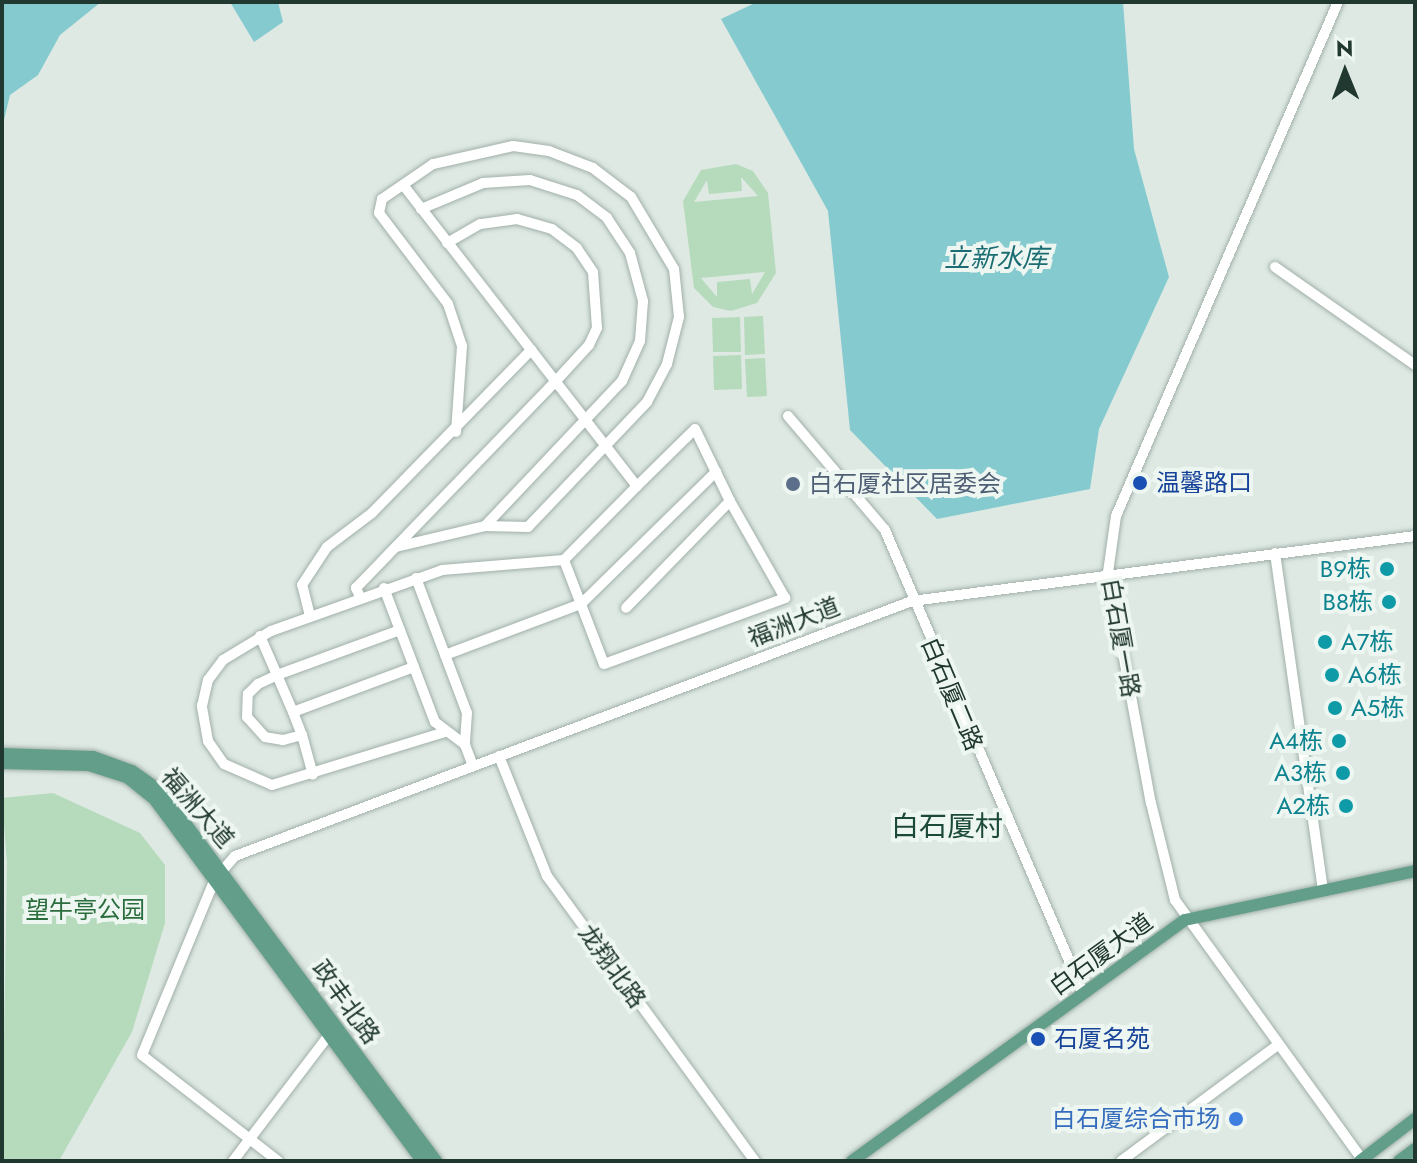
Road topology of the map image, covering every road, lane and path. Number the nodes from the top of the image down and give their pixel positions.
1 (1338, 2) edge
2 (404, 186) junction
3 (421, 209) junction
4 (447, 243) junction
5 (1275, 267) dead end
6 (531, 350) junction
7 (1415, 365) edge
8 (555, 382) junction
9 (788, 416) dead end
10 (586, 421) junction
11 (456, 432) junction
12 (606, 447) junction
13 (716, 472) junction
14 (637, 486) junction
15 (730, 501) junction
16 (485, 526) junction
17 (1415, 536) edge
18 (396, 547) junction
19 (1275, 553) junction
20 (564, 560) junction
21 (1108, 572) junction
22 (416, 578) junction
23 (384, 588) junction
24 (360, 597) junction
25 (912, 601) junction
26 (581, 604) junction
27 (626, 608) dead end
28 (310, 616) junction
29 (400, 630) junction
30 (260, 636) junction
31 (445, 655) junction
32 (414, 667) junction
33 (277, 675) junction
34 (293, 712) junction
35 (445, 732) junction
36 (302, 735) junction
37 (465, 745) junction
38 (2, 754) edge
39 (499, 756) junction
40 (2, 763) edge
41 (473, 766) junction
42 (313, 775) junction
43 (1415, 871) edge
44 (218, 874) junction
45 (1323, 890) junction
46 (1185, 920) junction
47 (1083, 993) junction
48 (329, 1035) junction
49 (1278, 1045) junction
50 (1415, 1119) edge
51 (250, 1139) junction
52 (1415, 1149) edge
53 (1361, 1160) edge
54 (233, 1161) edge
55 (278, 1161) edge
56 (422, 1161) edge
57 (436, 1161) edge
58 (755, 1161) edge
59 (852, 1161) edge
60 (1121, 1161) edge
61 (1399, 1161) edge

1 - 21 street, 白石厦一路
2 - 3 street
2 - 11 street
2 - 12 street
3 - 4 street
3 - 10 street
4 - 6 street
4 - 8 street
5 - 7 street
6 - 8 street
6 - 11 street
8 - 10 street
8 - 18 street
9 - 25 street, 白石厦二路
10 - 12 street
10 - 16 street
11 - 28 street
12 - 14 street
12 - 16 street
13 - 14 street
13 - 15 street
13 - 26 street
14 - 20 street
15 - 26 street
15 - 27 street
16 - 18 street
17 - 19 street, 福洲大道
18 - 24 street
19 - 21 street, 福洲大道
19 - 45 street
20 - 22 street
20 - 26 street
21 - 25 street, 福洲大道
21 - 46 street, 白石厦一路
22 - 23 street
22 - 31 street
23 - 24 street
23 - 29 street
24 - 28 street
25 - 39 street, 福洲大道
25 - 47 street, 白石厦二路
26 - 31 street
28 - 30 street
29 - 32 street
29 - 33 street
30 - 33 street
30 - 42 street
31 - 37 street
32 - 34 street
32 - 35 street
33 - 34 street
33 - 36 street
34 - 36 street
35 - 37 street
35 - 42 street
36 - 42 street
37 - 41 street
38 - 44 main road, 福洲大道
39 - 41 street, 福洲大道
39 - 58 street, 龙翔北路
40 - 44 main road, 福洲大道
41 - 44 street, 福洲大道
43 - 45 main road, 白石厦大道
44 - 48 main road, 政丰北路
44 - 51 street
44 - 57 main road, 政丰北路
45 - 46 main road, 白石厦大道
46 - 47 main road, 白石厦大道
46 - 49 street, 白石厦一路
47 - 59 main road, 白石厦大道
48 - 51 street
48 - 56 main road, 政丰北路
49 - 53 street, 白石厦一路
49 - 60 street
50 - 53 main road
51 - 54 street
51 - 55 street
52 - 61 main road

